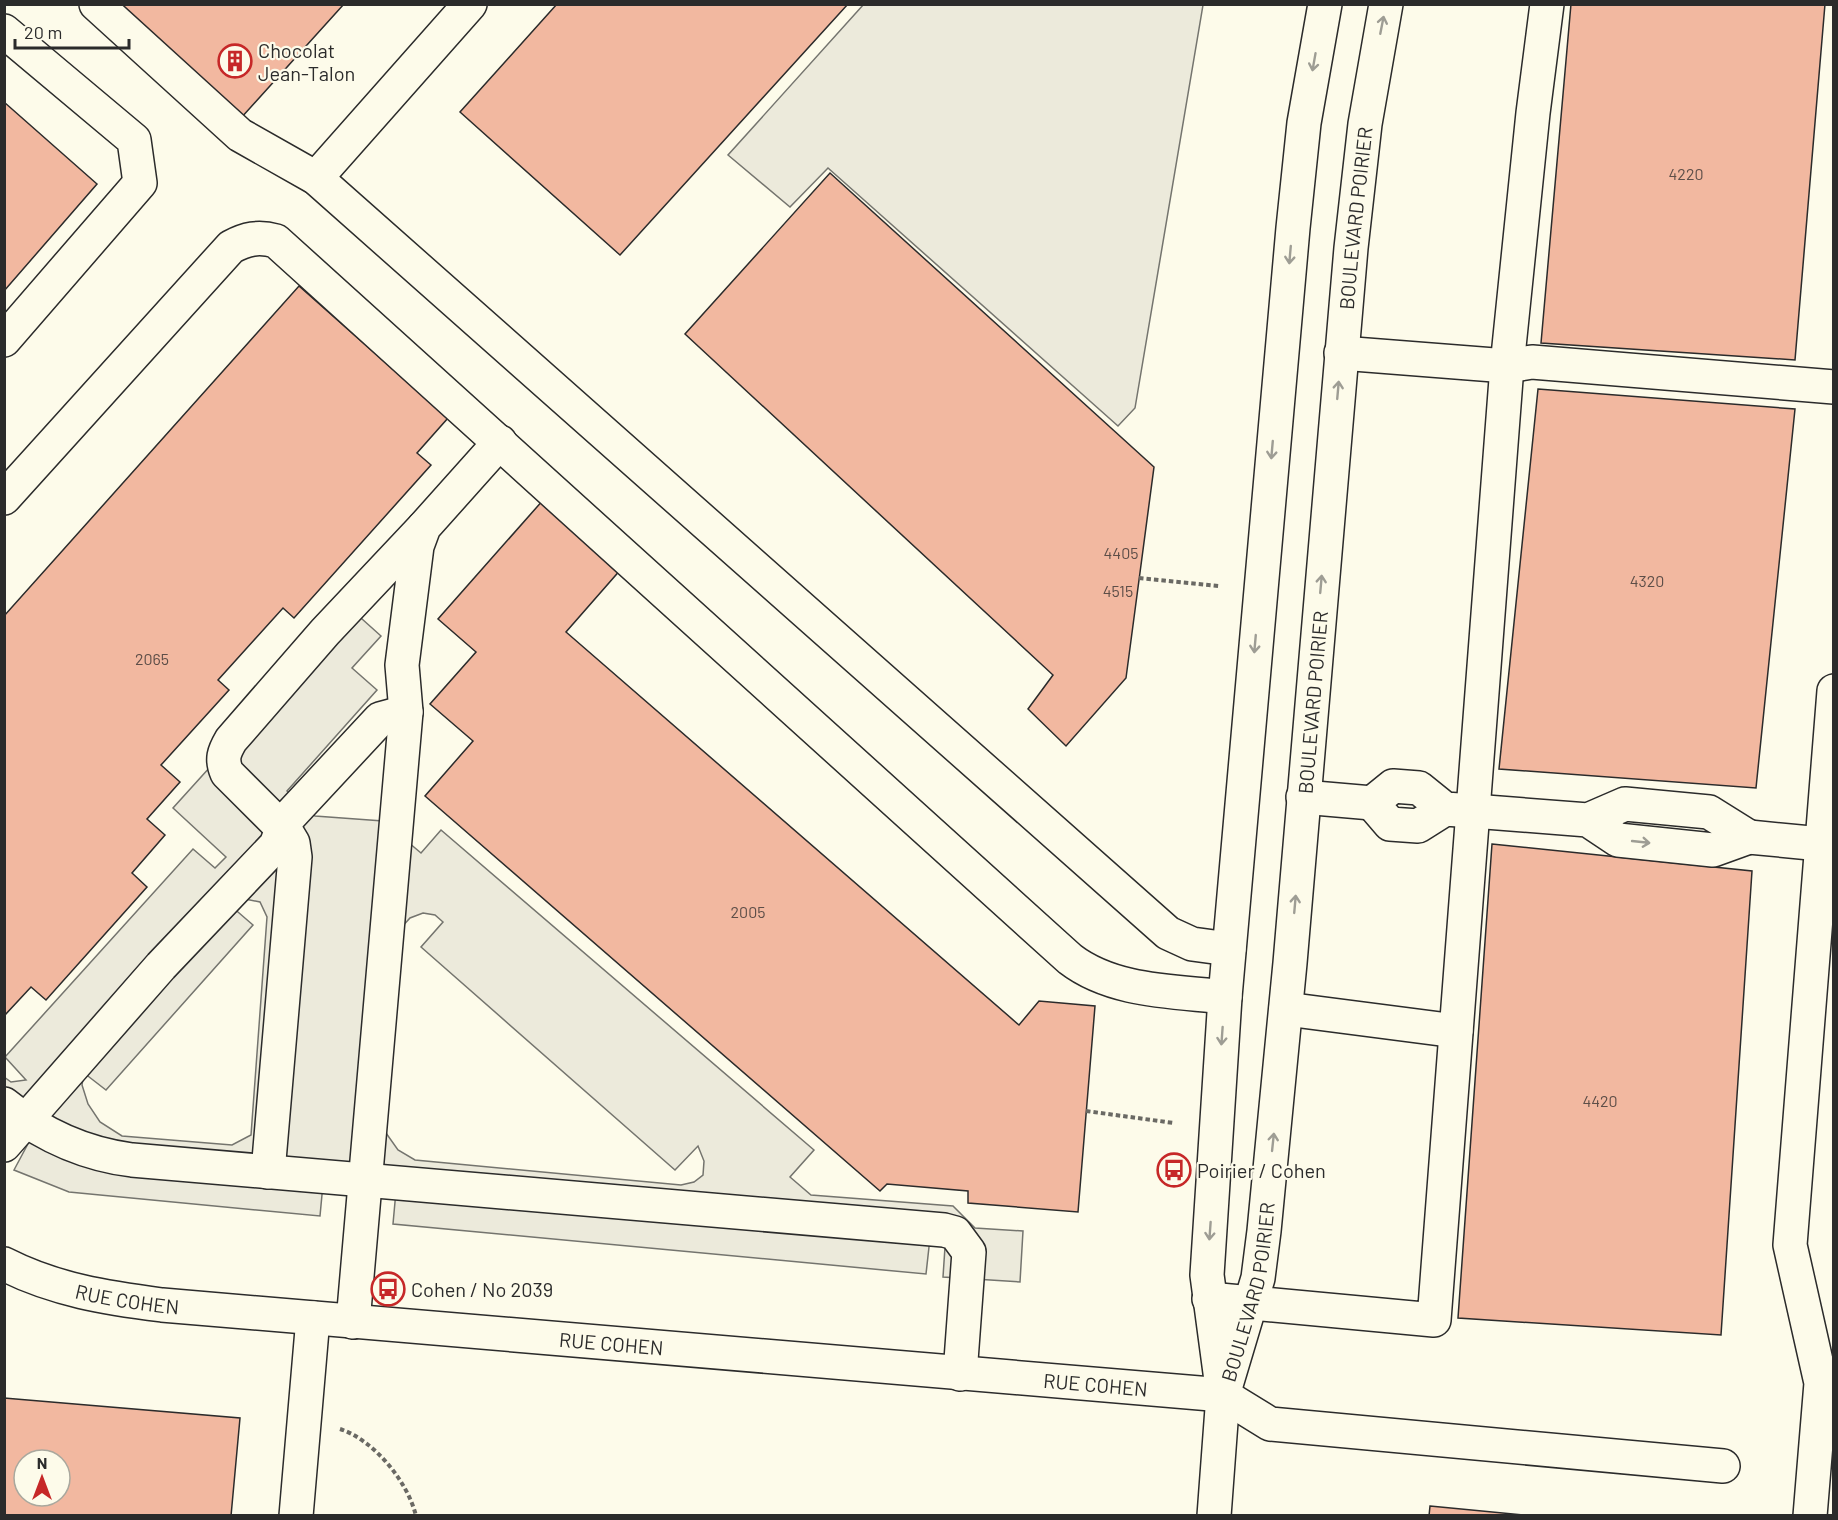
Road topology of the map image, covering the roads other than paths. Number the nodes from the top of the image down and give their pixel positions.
1 (96, 4) edge
2 (470, 4) edge
3 (1325, 4) edge
4 (1386, 4) edge
5 (1547, 4) edge
6 (4, 31) edge
7 (316, 178) junction
8 (4, 340) edge
9 (1341, 353) junction
10 (1507, 366) junction
11 (1833, 387) edge
12 (500, 442) junction
13 (4, 498) edge
14 (424, 527) junction
15 (1833, 691) edge
16 (406, 712) junction
17 (1303, 797) junction
18 (1459, 810) junction
19 (283, 828) junction
20 (1821, 844) junction
21 (1229, 949) junction
22 (1225, 997) junction
23 (1286, 1008) junction
24 (1456, 1030) junction
25 (16, 1112) edge
26 (4, 1144) edge
27 (268, 1172) junction
28 (365, 1180) junction
29 (4, 1264) edge
30 (1209, 1299) junction
31 (1251, 1303) junction
32 (313, 1318) junction
33 (353, 1322) junction
34 (960, 1374) junction
35 (1223, 1395) junction
36 (1723, 1466) dead end
37 (296, 1515) edge
38 (1214, 1515) edge
39 (1810, 1515) edge

1 - 7 street
2 - 7 street
3 -> 21 street, BOULEVARD POIRIER
9 -> 4 street, BOULEVARD POIRIER
5 - 10 street
6 - 8 street
7 - 21 street
9 - 10 street
17 -> 9 street, BOULEVARD POIRIER
10 - 11 street
10 - 18 street
12 - 13 street
12 - 14 street
12 - 22 street
14 - 16 street
14 - 19 street
15 - 20 street
16 - 19 street
16 - 28 street
17 - 18 street
23 -> 17 street, BOULEVARD POIRIER
18 - 20 street
18 - 24 street
19 - 25 street
19 - 27 street
20 - 39 street
21 - 22 street, BOULEVARD POIRIER
22 -> 30 street, BOULEVARD POIRIER
23 - 24 street
31 -> 23 street, BOULEVARD POIRIER
24 - 31 street
25 - 26 street
25 - 27 street
27 - 28 street
28 - 33 street
28 - 34 street
29 - 32 street, RUE COHEN
30 - 31 street
30 - 35 street, BOULEVARD POIRIER
31 - 35 street, BOULEVARD POIRIER
32 - 33 street, RUE COHEN
32 - 37 street
33 - 34 street, RUE COHEN
34 - 35 street, RUE COHEN
35 - 36 street
35 - 38 street, BOULEVARD POIRIER

